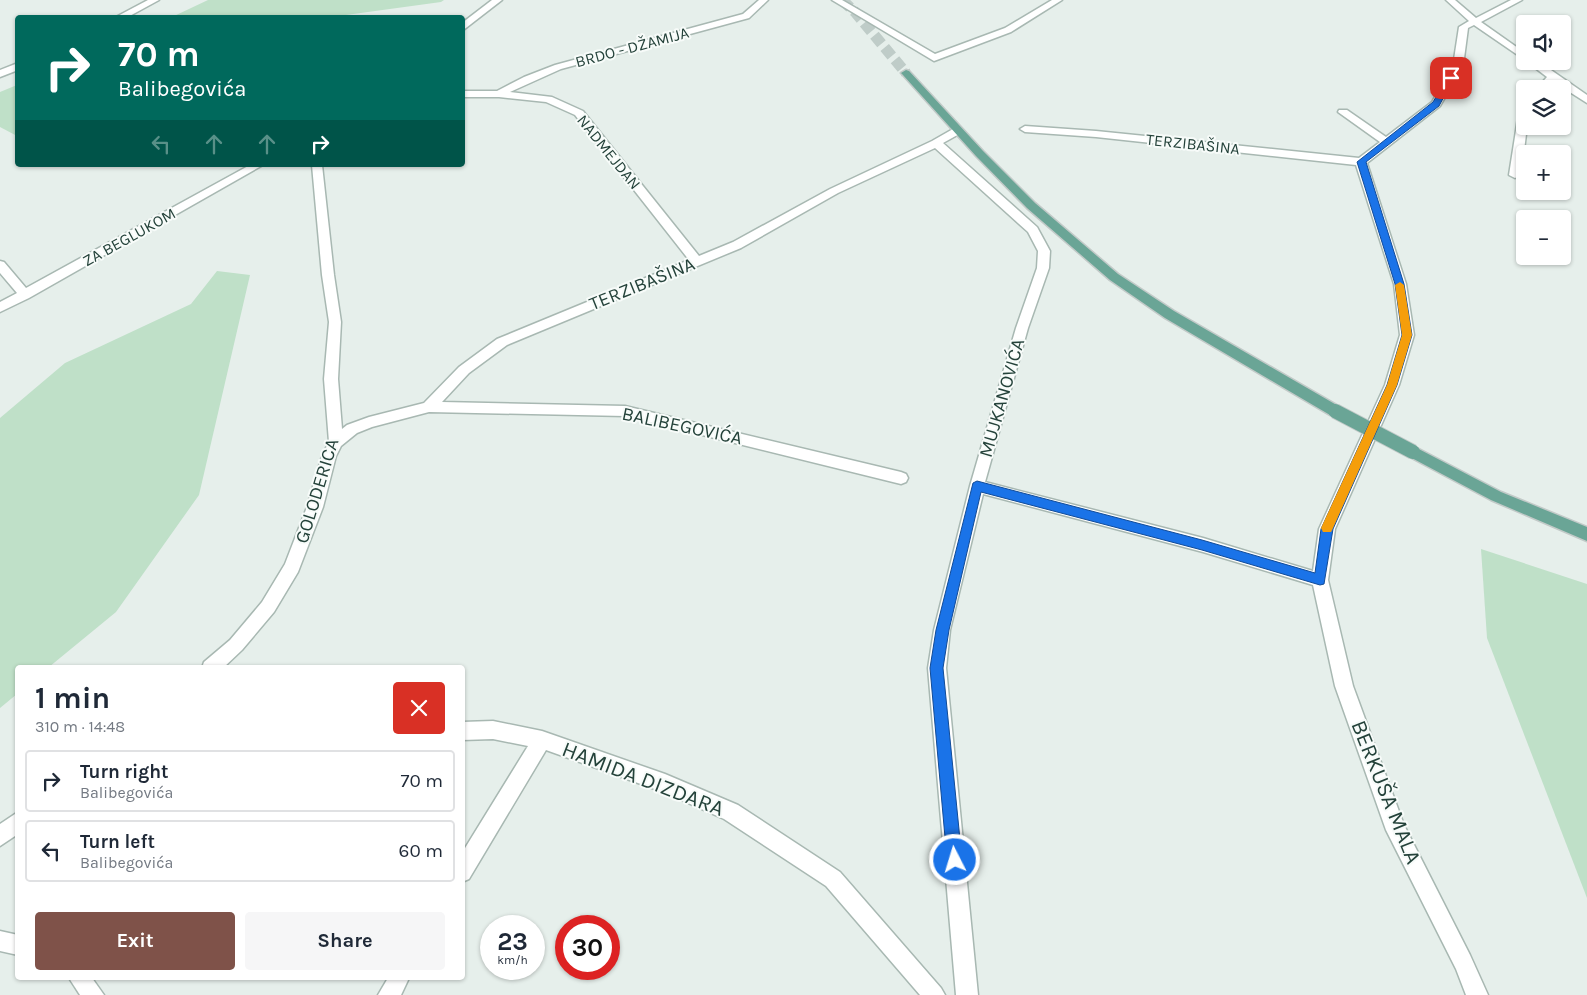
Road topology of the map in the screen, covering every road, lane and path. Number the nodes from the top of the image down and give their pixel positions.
1 (155, 0) edge
2 (498, 0) edge
3 (764, 0) edge
4 (836, 0) edge
5 (1058, 0) edge
6 (1450, 0) edge
7 (1518, 0) edge
8 (124, 15) edge
9 (1474, 21) junction
10 (465, 26) edge
11 (1516, 51) edge
12 (15, 67) edge
13 (1544, 70) edge
14 (906, 73) tunnel mouth
15 (0, 74) edge
16 (1553, 76) junction
17 (1549, 80) edge
18 (465, 94) edge
19 (499, 94) junction
20 (1587, 100) edge
21 (1343, 112) dead end
22 (1025, 130) dead end
23 (957, 131) junction
24 (1521, 135) edge
25 (1386, 142) junction
26 (936, 143) junction
27 (1361, 162) junction
28 (254, 167) edge
29 (317, 167) edge
30 (1515, 175) dead end
31 (696, 261) junction
32 (0, 266) edge
33 (25, 295) junction
34 (0, 308) edge
35 (428, 407) junction
36 (336, 442) junction
37 (901, 478) dead end
38 (977, 486) junction
39 (1587, 534) edge
40 (1320, 580) junction
41 (213, 665) edge
42 (465, 730) edge
43 (542, 740) junction
44 (15, 824) edge
45 (0, 836) edge
46 (465, 867) edge
47 (0, 941) edge
48 (15, 944) edge
49 (81, 980) edge
50 (399, 980) edge
51 (93, 995) edge
52 (389, 995) edge
53 (934, 995) edge
54 (967, 995) edge
55 (1477, 995) edge

1 - 8 street
2 - 10 street
3 - 19 street, BRDO - DŽAMIJA
4 - 5 street
6 - 9 street
7 - 9 street
9 - 11 street
9 - 25 street
12 - 15 street
13 - 16 street
14 - 23 main road
16 - 17 street
16 - 20 street
18 - 19 street, NADMEJDAN
19 - 31 street, NADMEJDAN
21 - 25 street
22 - 27 street, TERZIBAŠINA
23 - 26 street, TERZIBAŠINA
23 - 39 main road, bridge
24 - 30 street
25 - 27 street
26 - 31 street, TERZIBAŠINA
26 - 38 street, MUJKANOVIĆA
27 - 40 street
28 - 33 street, ZA BEGLUKOM
29 - 36 street, GOLODERICA
31 - 35 street, TERZIBAŠINA
32 - 33 street
33 - 34 street, ZA BEGLUKOM
35 - 36 street
35 - 37 street, BALIBEGOVIĆA
36 - 41 street, GOLODERICA
38 - 40 street
38 - 54 street, MUJKANOVIĆA
40 - 55 street, BERKUŠA MALA
42 - 43 street, HAMIDA DIZDARA
43 - 46 street
43 - 53 street, HAMIDA DIZDARA
44 - 45 street
47 - 48 street
49 - 51 street
50 - 52 street

